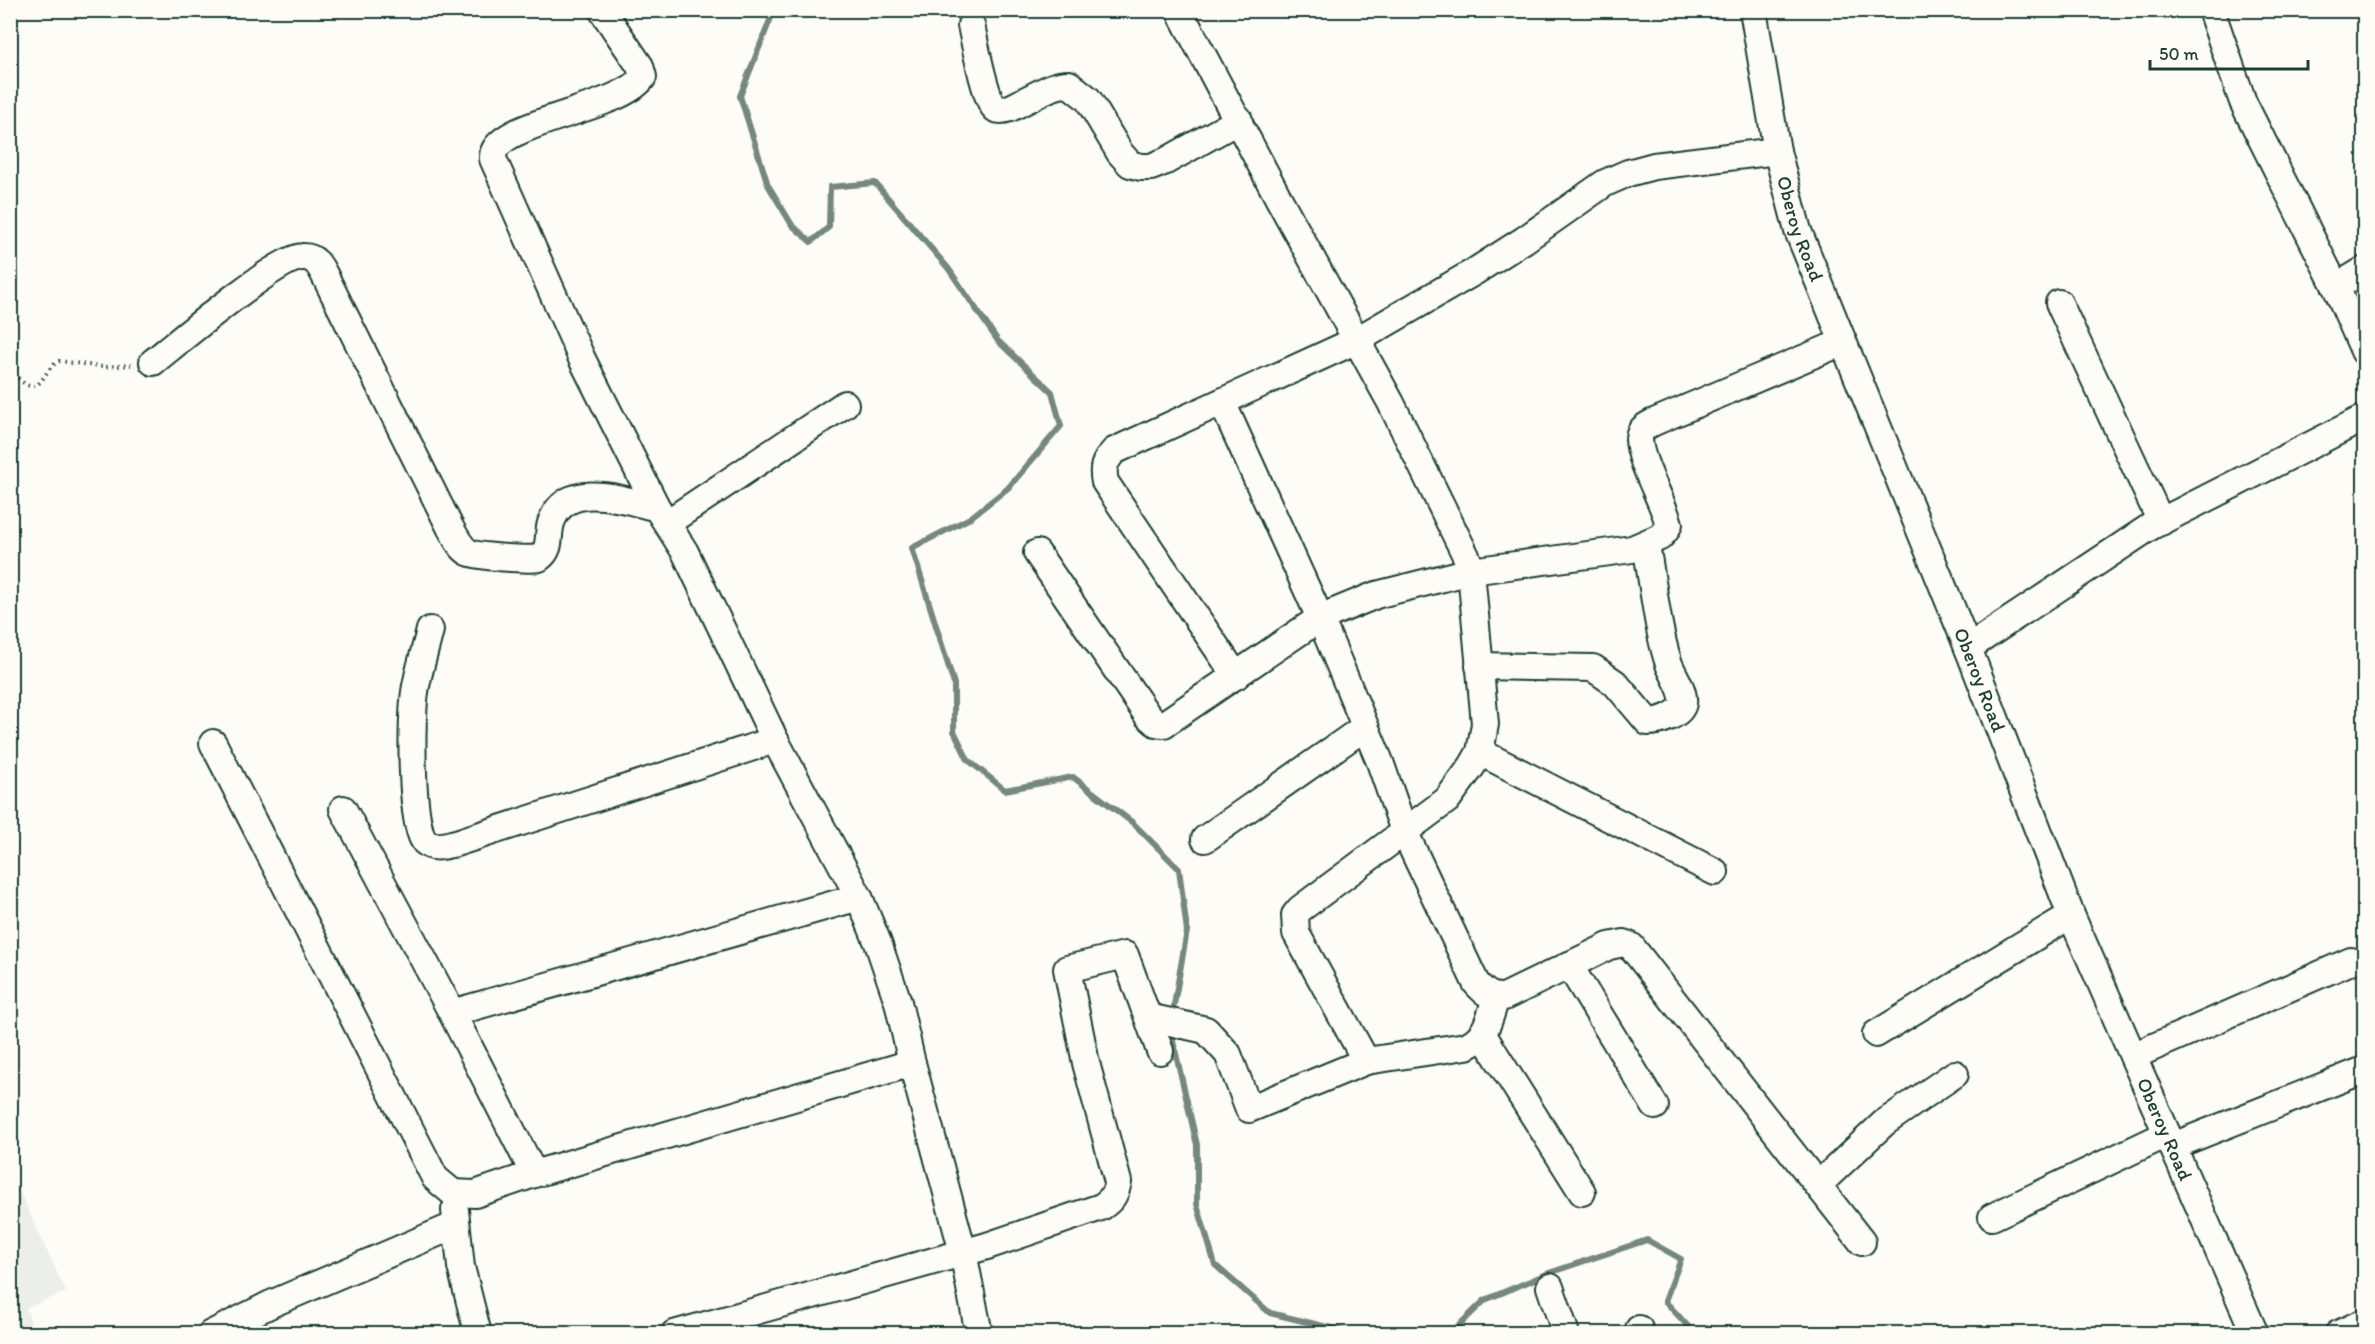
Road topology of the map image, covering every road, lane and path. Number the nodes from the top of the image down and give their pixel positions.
1 (602, 10) edge
2 (1179, 10) edge
3 (1753, 10) edge
4 (2211, 10) edge
5 (971, 25) dead end
6 (1239, 120) junction
7 (1777, 151) junction
8 (2364, 270) edge
9 (2336, 287) junction
10 (2059, 303) dead end
11 (1357, 340) junction
12 (1843, 342) junction
13 (2364, 351) edge
14 (153, 362) joint
15 (10, 369) edge
16 (1222, 402) junction
17 (845, 404) dead end
18 (2364, 418) edge
19 (662, 515) junction
20 (2161, 522) junction
21 (1646, 545) junction
22 (1037, 553) dead end
23 (1471, 571) junction
24 (1320, 618) junction
25 (430, 630) dead end
26 (1968, 648) junction
27 (1479, 666) junction
28 (1236, 676) junction
29 (1365, 727) junction
30 (776, 740) junction
31 (213, 743) dead end
32 (1480, 752) junction
33 (343, 809) dead end
34 (1404, 831) junction
35 (1205, 839) dead end
36 (1715, 872) dead end
37 (860, 897) junction
38 (2071, 915) junction
39 (2351, 961) dead end
40 (1569, 965) junction
41 (1497, 998) junction
42 (452, 1013) junction
43 (1148, 1017) junction
44 (1876, 1034) dead end
45 (1483, 1035) junction
46 (1160, 1051) dead end
47 (2133, 1056) junction
48 (1366, 1061) junction
49 (912, 1063) junction
50 (2364, 1070) edge
51 (1955, 1074) dead end
52 (1655, 1106) dead end
53 (2170, 1140) junction
54 (534, 1174) junction
55 (1818, 1185) junction
56 (1582, 1192) dead end
57 (453, 1193) junction
58 (1992, 1217) dead end
59 (456, 1225) junction
60 (1862, 1242) dead end
61 (963, 1252) junction
62 (1550, 1287) dead end
63 (2364, 1322) edge
64 (681, 1332) edge
65 (211, 1334) edge
66 (478, 1334) edge
67 (979, 1334) edge
68 (1566, 1334) edge
69 (2255, 1334) edge
70 (2338, 1334) edge

1 - 19 street
2 - 6 street
3 - 7 street, Oberoy Road
4 - 9 street
5 - 6 street
6 - 11 street
7 - 11 street
7 - 12 street, Oberoy Road
8 - 9 street
9 - 13 street
10 - 20 street
11 - 16 street
11 - 23 street
12 - 21 street
12 - 26 street, Oberoy Road
14 - 15 path
14 - 19 street
16 - 24 street
16 - 28 street
17 - 19 street
18 - 20 street
19 - 30 street
20 - 26 street
21 - 23 street
21 - 27 street
22 - 28 street
23 - 24 street
23 - 27 street
24 - 28 street
24 - 29 street
25 - 30 street
26 - 38 street, Oberoy Road
27 - 32 street
29 - 34 street
29 - 35 street
30 - 37 street
31 - 57 street
32 - 34 street
32 - 36 street
33 - 42 street
34 - 41 street
34 - 48 street
37 - 42 street
37 - 49 street
38 - 44 street
38 - 47 street, Oberoy Road
39 - 47 street
40 - 41 street
40 - 52 street
40 - 55 street
41 - 45 street
42 - 54 street
43 - 46 street
43 - 48 street
43 - 61 street
45 - 48 street
45 - 56 street
47 - 53 street, Oberoy Road
49 - 54 street
49 - 61 street
50 - 53 street
51 - 55 street
53 - 58 street
53 - 69 street, Oberoy Road
54 - 57 street
55 - 60 street
57 - 59 street
59 - 65 street
59 - 66 street
61 - 64 street
61 - 67 street
62 - 68 street
63 - 70 street

